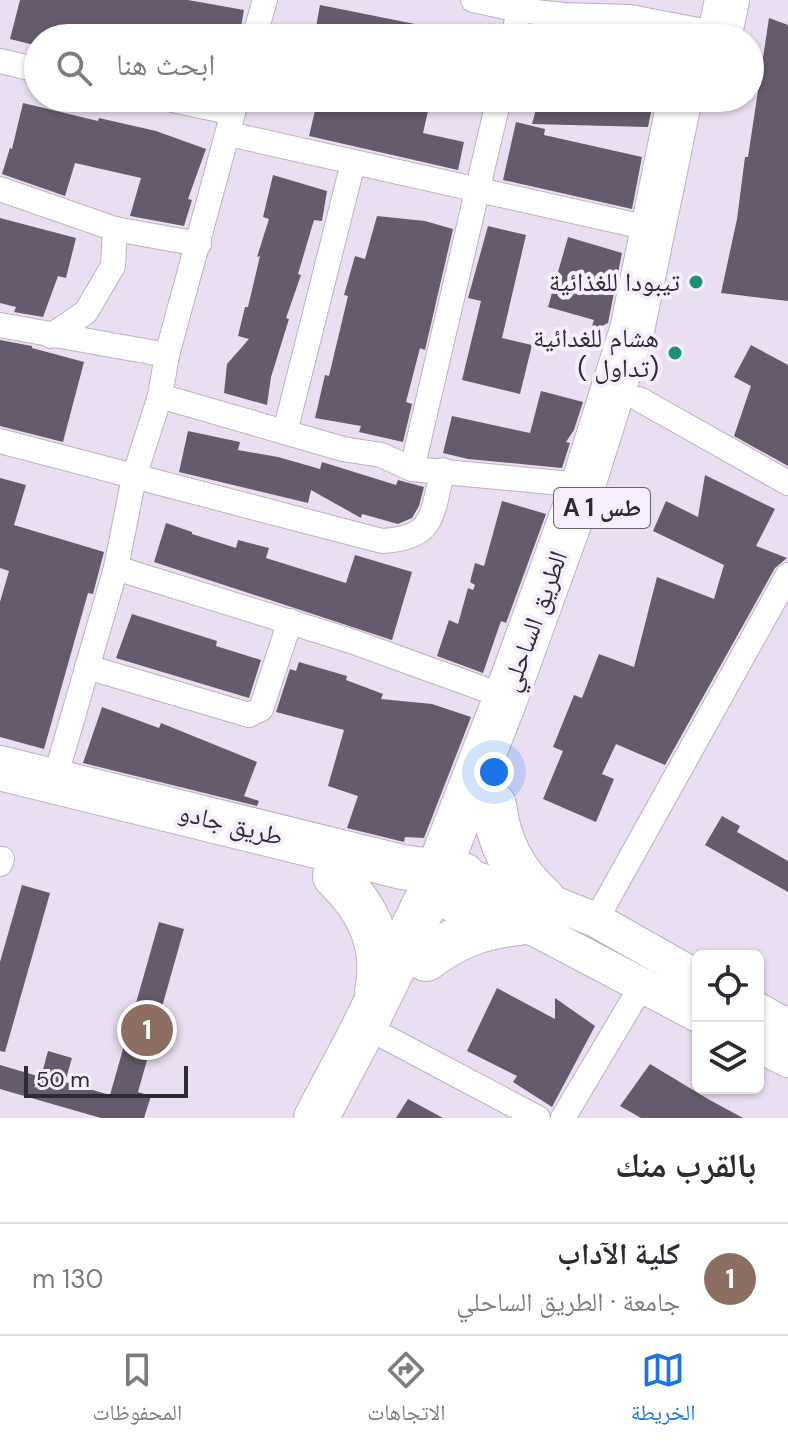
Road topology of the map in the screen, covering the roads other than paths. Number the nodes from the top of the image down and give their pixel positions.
1 (265, 0) edge
2 (473, 0) edge
3 (564, 8) edge
4 (519, 10) junction
5 (709, 23) edge
6 (258, 24) edge
7 (516, 24) edge
8 (0, 61) edge
9 (24, 67) edge
10 (496, 112) edge
11 (677, 112) edge
12 (705, 112) edge
13 (233, 115) edge
14 (353, 163) junction
15 (0, 189) edge
16 (477, 190) junction
17 (115, 229) junction
18 (653, 229) junction
19 (199, 244) junction
20 (0, 325) edge
21 (51, 336) junction
22 (167, 355) junction
23 (160, 396) junction
24 (639, 399) junction
25 (285, 432) junction
26 (0, 441) edge
27 (412, 469) junction
28 (443, 470) junction
29 (134, 477) junction
30 (788, 483) edge
31 (583, 485) junction
32 (116, 568) junction
33 (788, 575) edge
34 (290, 621) junction
35 (87, 667) junction
36 (506, 697) junction
37 (0, 768) edge
38 (54, 782) junction
39 (0, 799) edge
40 (494, 805) junction
41 (335, 876) junction
42 (444, 888) junction
43 (531, 911) junction
44 (596, 920) junction
45 (426, 959) junction
46 (692, 975) edge
47 (641, 987) junction
48 (692, 1012) edge
49 (764, 1013) edge
50 (381, 1020) junction
51 (788, 1027) edge
52 (764, 1048) edge
53 (788, 1060) edge
54 (316, 1118) edge
55 (344, 1118) edge
56 (538, 1118) edge
57 (563, 1118) edge

1 - 6 street
2 - 4 street
3 - 4 street
3 - 5 street
4 - 7 street
8 - 9 street
10 - 16 street
11 - 18 highway, الطريق الساحلي / A 1 طس
12 - 24 highway, الطريق الساحلي / A 1 طس
13 - 14 street
13 - 19 street
14 - 16 street
14 - 25 street
15 - 17 street
16 - 18 street
16 - 27 street
17 - 19 street
17 - 21 street
18 - 31 highway, الطريق الساحلي / A 1 طس
19 - 22 street
20 - 21 street
21 - 22 street
22 - 23 street
23 - 25 street
23 - 29 street
24 - 30 street
24 - 40 highway, الطريق الساحلي / A 1 طس
25 - 27 street
26 - 29 street
27 - 28 street
28 - 29 street
28 - 31 street
29 - 32 street
31 - 36 highway, الطريق الساحلي / A 1 طس
32 - 34 street
32 - 35 street
33 - 44 street
34 - 35 street
34 - 36 street
35 - 38 street
36 - 42 highway, الطريق الساحلي / A 1 طس
37 - 38 highway, طريق جادو
38 - 42 highway, طريق جادو
39 - 41 highway, طريق جادو
40 - 42 highway, الطريق الساحلي / A 1 طس
40 - 43 highway
41 - 42 highway, طريق جادو
41 - 50 highway
42 - 43 street
42 - 45 highway, A 1 طس
42 - 50 highway, الطريق الساحلي / A 1 طس
43 - 44 street
43 - 45 highway
43 - 47 street
44 - 46 street
45 - 50 highway, A 1 طس
47 - 48 street
47 - 57 street
49 - 51 street
50 - 54 highway, الطريق الساحلي / A 1 طس
50 - 55 highway, A 1 طس
50 - 56 street
52 - 53 street

